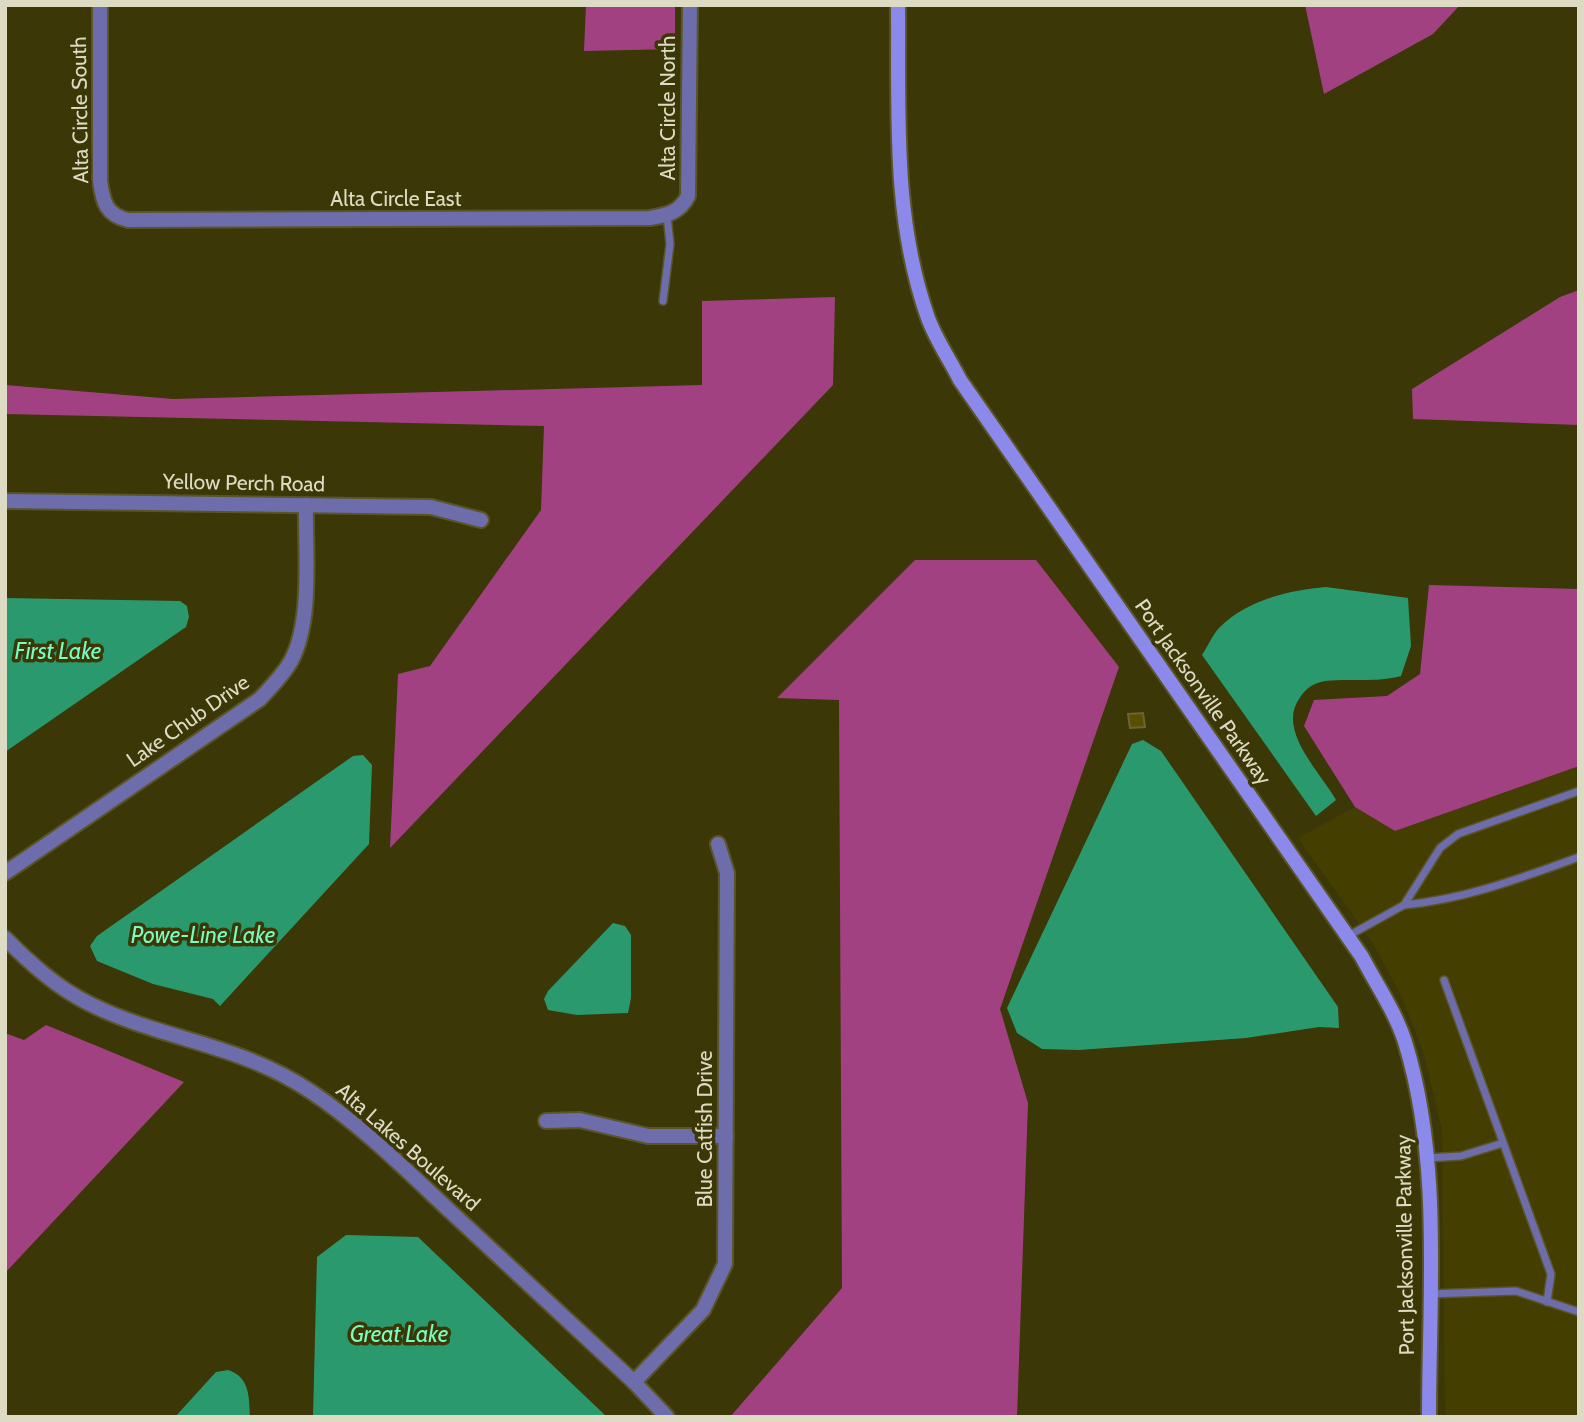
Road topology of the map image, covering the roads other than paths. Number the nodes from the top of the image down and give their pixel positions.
1 (100, 5) edge
2 (690, 5) edge
3 (898, 5) edge
4 (682, 208) joint
5 (110, 212) joint
6 (667, 215) junction
7 (663, 301) dead end
8 (5, 501) edge
9 (306, 505) junction
10 (481, 520) dead end
11 (1579, 791) edge
12 (719, 844) dead end
13 (1579, 857) edge
14 (5, 873) edge
15 (1404, 905) junction
16 (1348, 936) junction
17 (5, 938) edge
18 (1444, 980) dead end
19 (546, 1121) dead end
20 (726, 1136) junction
21 (1503, 1143) junction
22 (1427, 1158) junction
23 (1429, 1294) junction
24 (1547, 1302) junction
25 (1579, 1312) edge
26 (634, 1382) junction
27 (667, 1417) edge
28 (1429, 1417) edge

1 - 5 street, Alta Circle South
2 - 4 street, Alta Circle North
3 - 16 street, Port Jacksonville Parkway
4 - 6 street, Alta Circle East
5 - 6 street, Alta Circle East
6 - 7 lane
8 - 9 street, Yellow Perch Road
9 - 10 street, Yellow Perch Road
9 - 14 street, Lake Chub Drive
11 - 15 lane
12 - 20 street, Blue Catfish Drive
13 - 15 lane
15 - 16 lane
16 - 22 street, Port Jacksonville Parkway
17 - 26 street, Alta Lakes Boulevard
18 - 21 lane
19 - 20 street
20 - 26 street, Blue Catfish Drive
21 - 22 lane
21 - 24 lane
22 - 23 street, Port Jacksonville Parkway
23 - 24 lane
23 - 28 street, Port Jacksonville Parkway
24 - 25 lane
26 - 27 street, Alta Lakes Boulevard

